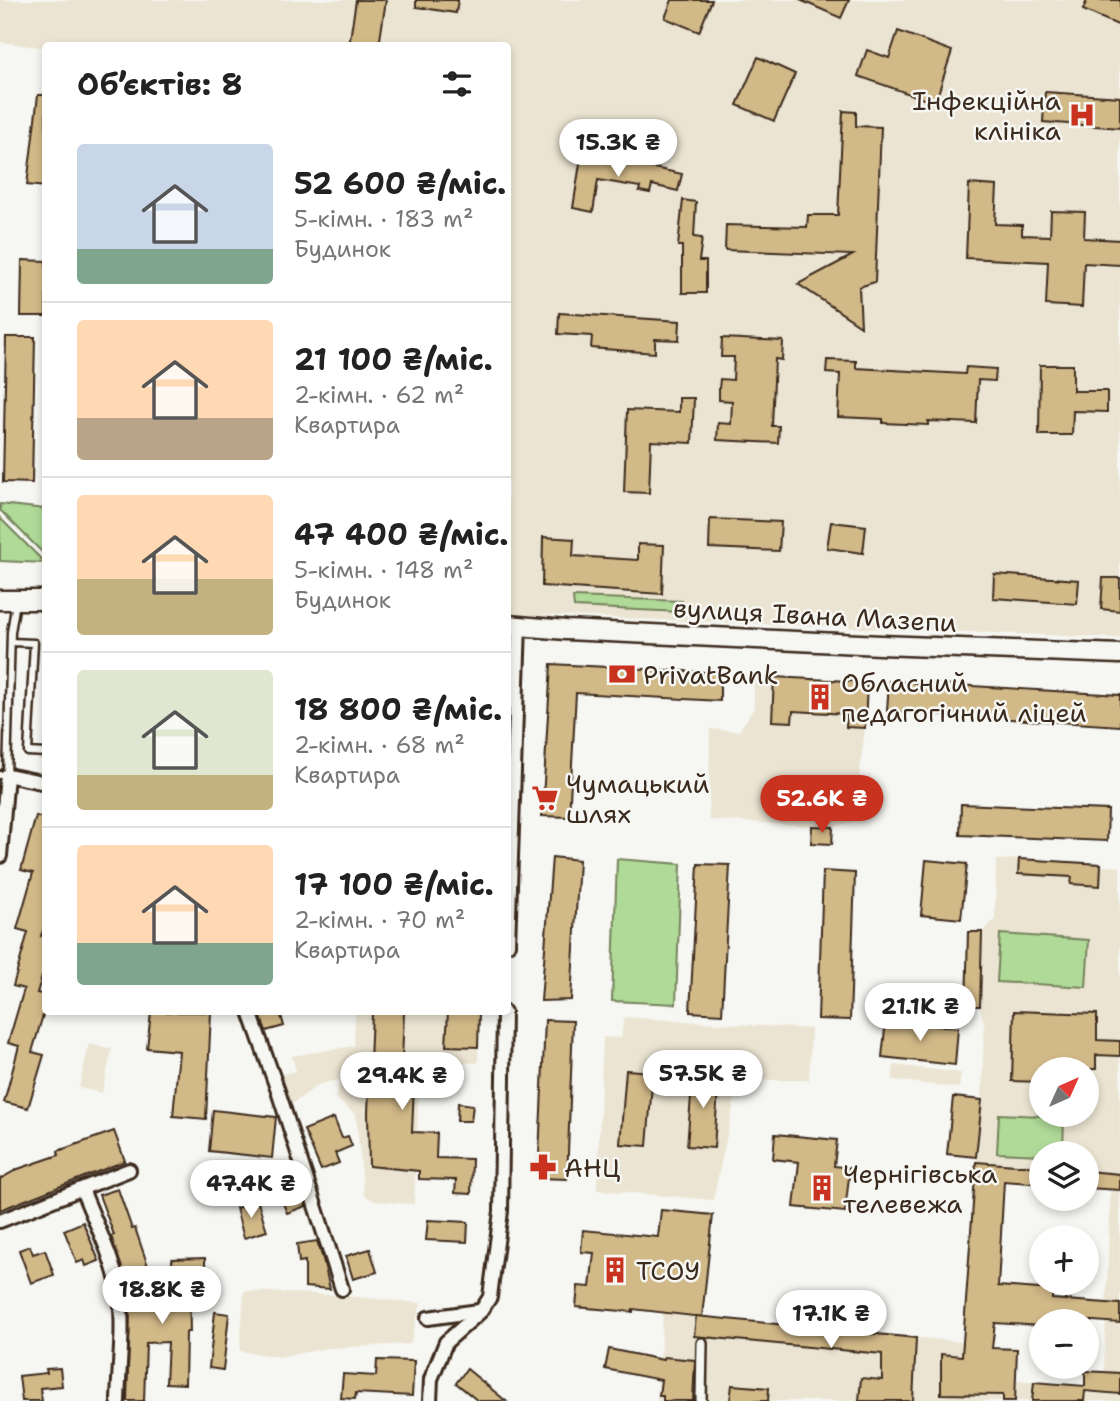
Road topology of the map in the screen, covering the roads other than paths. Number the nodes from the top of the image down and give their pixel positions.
1 (8, 600) edge
2 (42, 600) edge
3 (513, 625) edge
4 (11, 642) junction
5 (1120, 654) edge
6 (42, 753) edge
7 (511, 764) edge
8 (4, 775) edge
9 (42, 782) edge
10 (0, 856) edge
11 (251, 1015) edge
12 (504, 1015) edge
13 (129, 1170) dead end
14 (82, 1189) junction
15 (0, 1221) edge
16 (342, 1289) dead end
17 (481, 1311) junction
18 (428, 1318) dead end
19 (702, 1343) dead end
20 (118, 1401) edge
21 (430, 1401) edge
22 (701, 1401) edge

1 - 2 main road
1 - 4 lane
3 - 5 main road, вулиця Івана Мазепи
3 - 7 street
4 - 6 lane
4 - 8 lane
8 - 9 street
8 - 10 street
11 - 16 street
12 - 17 street
13 - 14 street
14 - 15 street
14 - 20 street
17 - 18 street
17 - 21 street
19 - 22 street

